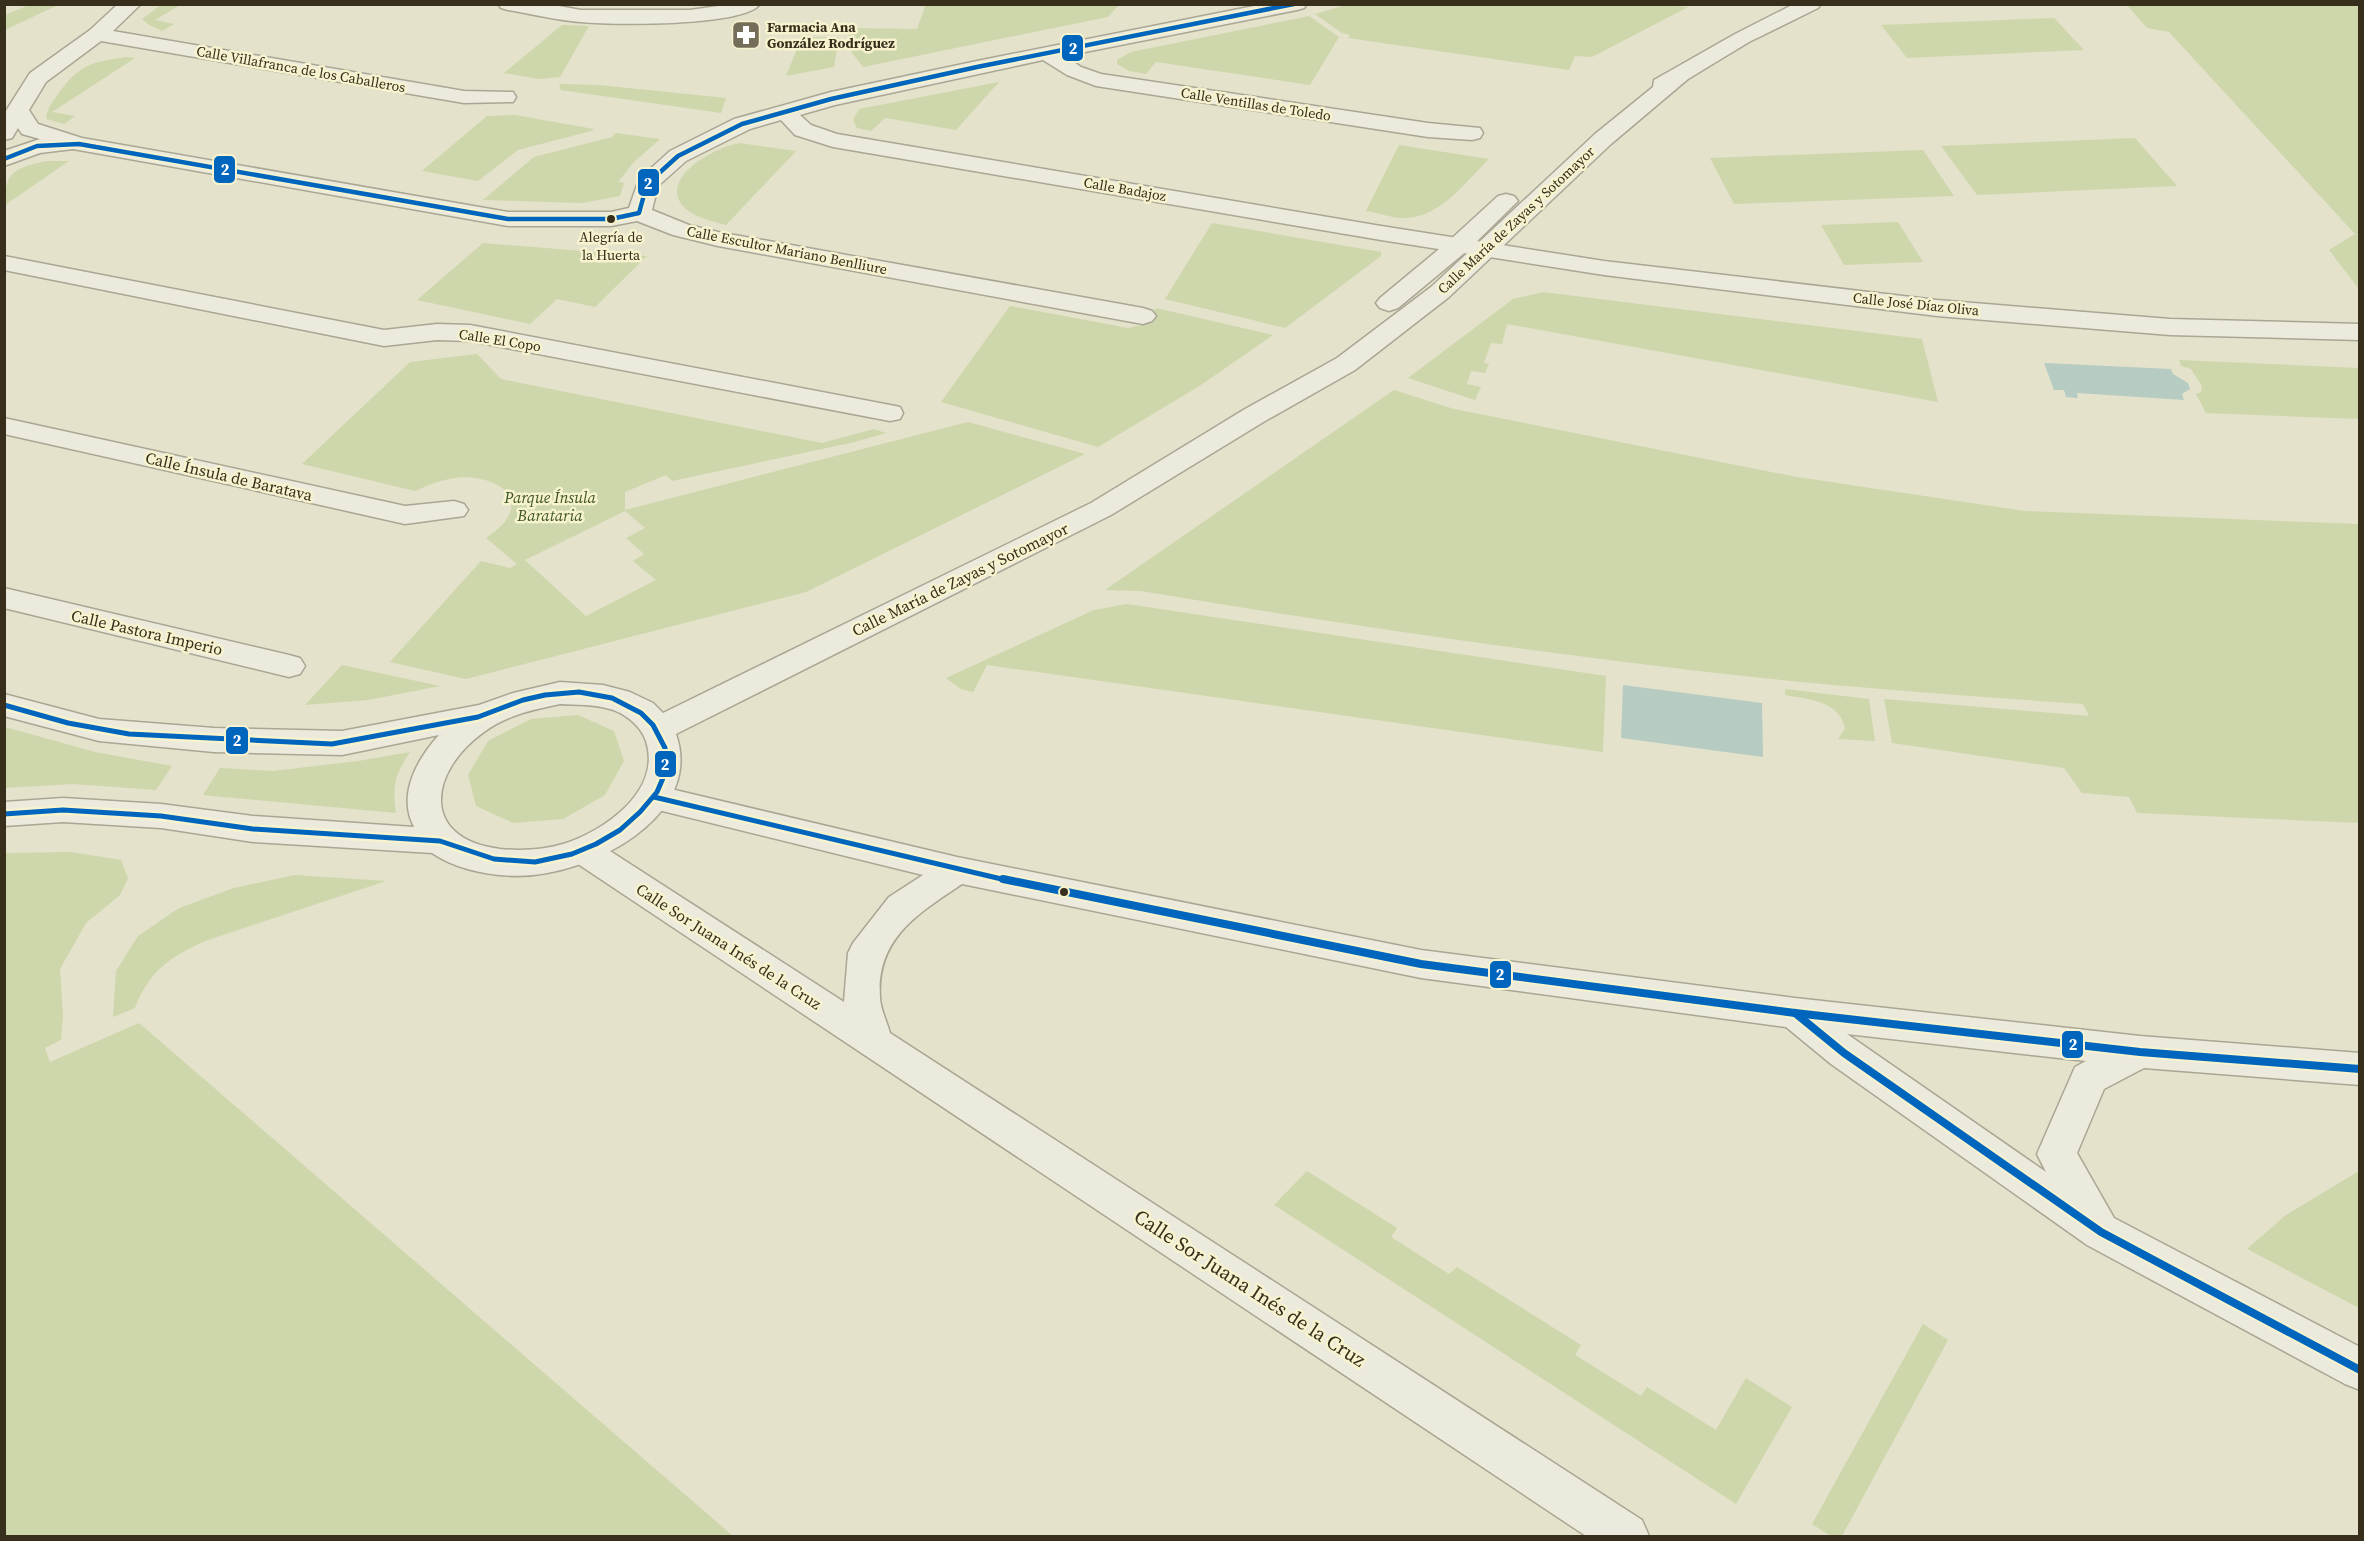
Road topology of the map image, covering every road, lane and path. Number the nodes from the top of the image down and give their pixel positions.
1 (131, 4) edge
2 (508, 4) edge
3 (750, 4) edge
4 (1297, 4) edge
5 (1811, 4) edge
6 (97, 34) junction
7 (1046, 53) junction
8 (505, 96) dead end
9 (18, 110) junction
10 (785, 112) junction
11 (4, 133) edge
12 (1472, 133) dead end
13 (79, 144) junction
14 (4, 159) edge
15 (639, 213) junction
16 (1474, 247) junction
17 (4, 263) edge
18 (1143, 316) dead end
19 (2360, 332) edge
20 (890, 413) dead end
21 (4, 426) edge
22 (454, 510) dead end
23 (4, 598) edge
24 (289, 666) dead end
25 (4, 705) edge
26 (488, 714) junction
27 (657, 730) junction
28 (654, 797) junction
29 (4, 814) edge
30 (440, 841) junction
31 (584, 851) junction
32 (957, 870) junction
33 (1795, 1013) junction
34 (874, 1040) junction
35 (2140, 1052) junction
36 (2360, 1069) edge
37 (2101, 1233) junction
38 (2360, 1370) edge
39 (1626, 1536) edge

1 - 6 street
2 - 3 street
4 - 7 street
5 - 16 street, Calle María de Zayas y Sotomayor
6 - 8 street, Calle Villafranca de los Caballeros
6 - 9 street
7 - 10 street
7 - 12 street, Calle Ventillas de Toledo
9 - 11 street
9 - 13 street
10 - 15 street
10 - 16 street, Calle Badajoz
13 - 14 street
13 - 15 street
15 - 18 street, Calle Escultor Mariano Benlliure
16 - 19 street, Calle José Díaz Oliva
16 - 27 street, Calle María de Zayas y Sotomayor
17 - 20 street, Calle El Copo
21 - 22 street, Calle Ínsula de Baratava
23 - 24 street, Calle Pastora Imperio
25 - 26 street
26 - 27 street
26 - 30 street
27 - 28 street
28 - 31 street
28 - 32 street
29 - 30 street
30 - 31 street
31 - 34 street, Calle Sor Juana Inés de la Cruz
32 - 33 street
32 - 34 street
33 - 35 street
33 - 37 street
34 - 39 street, Calle Sor Juana Inés de la Cruz
35 - 36 street
35 - 37 street
37 - 38 street

